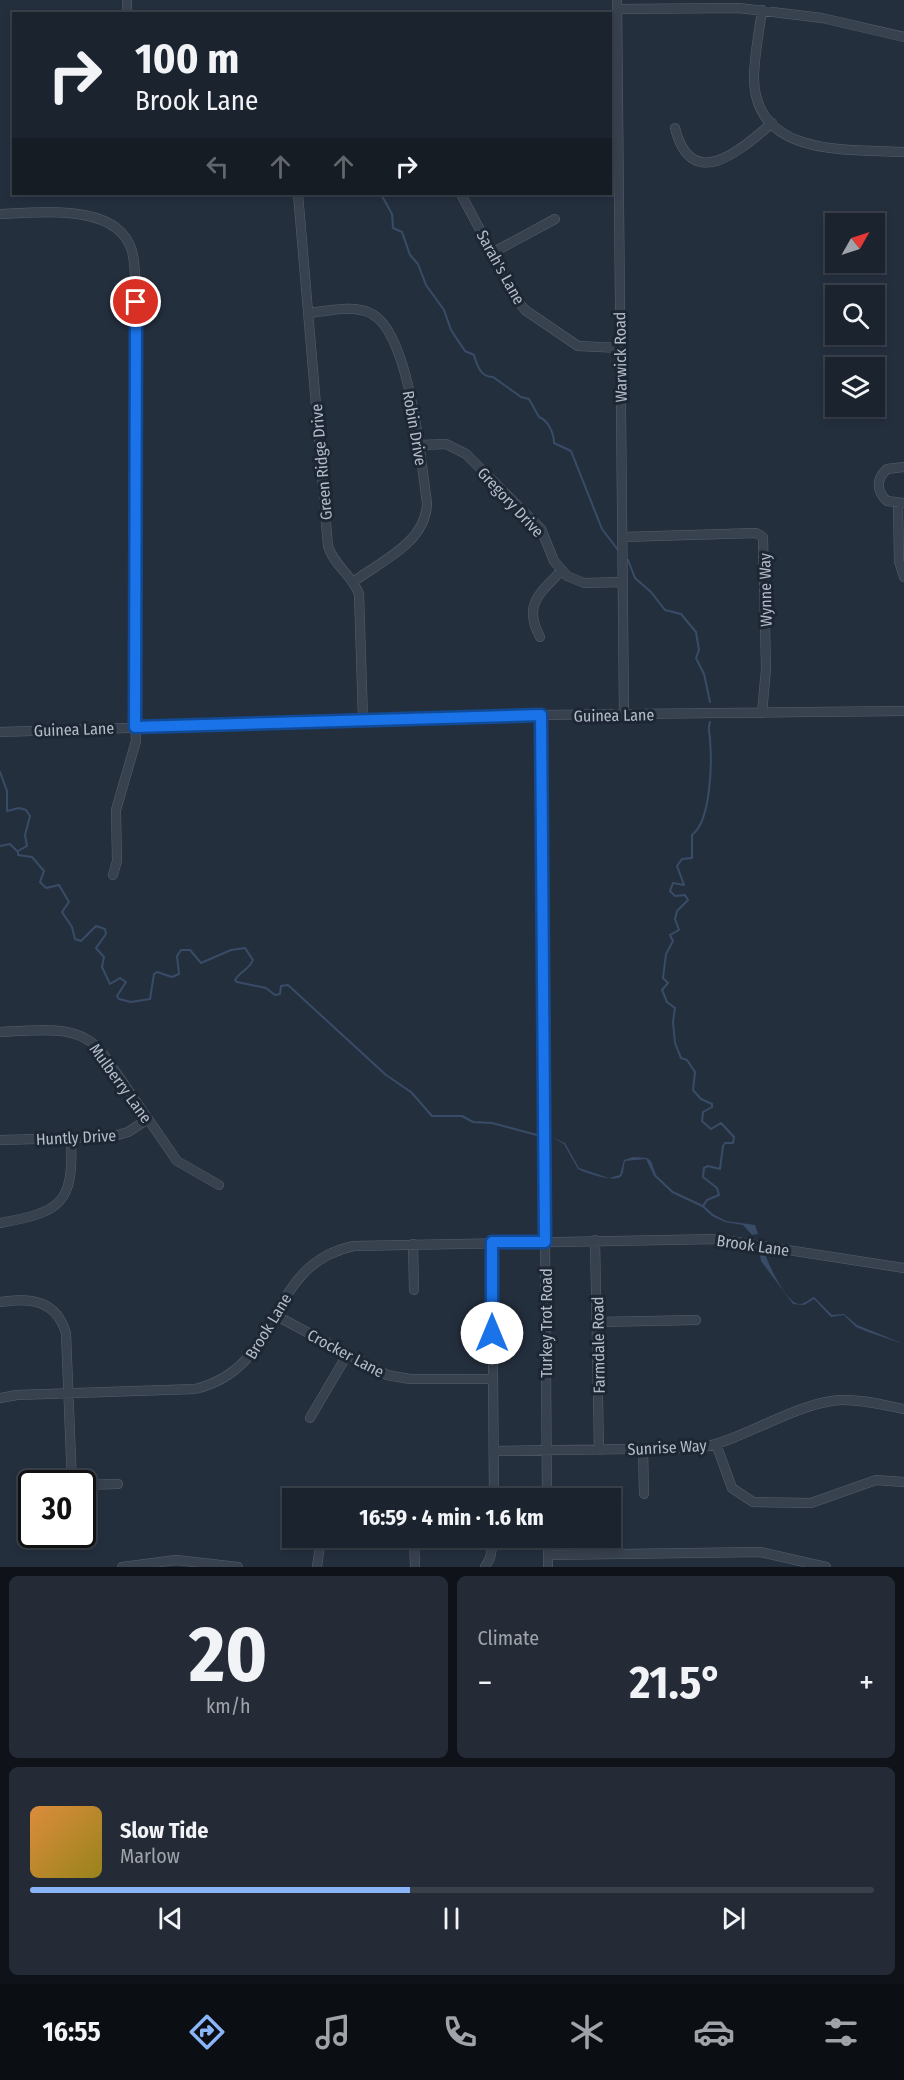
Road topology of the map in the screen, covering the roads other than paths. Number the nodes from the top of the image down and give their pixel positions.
1 (707, 4) edge
2 (617, 5) edge
3 (762, 10) junction
4 (904, 37) edge
5 (772, 123) junction
6 (675, 128) dead end
7 (904, 152) edge
8 (298, 195) edge
9 (462, 195) edge
10 (0, 214) edge
11 (555, 219) dead end
12 (492, 253) junction
13 (309, 313) junction
14 (620, 348) junction
15 (419, 445) junction
16 (904, 467) edge
17 (901, 504) edge
18 (623, 537) junction
19 (561, 571) junction
20 (904, 577) edge
21 (353, 582) junction
22 (623, 582) junction
23 (540, 638) dead end
24 (904, 711) edge
25 (762, 713) junction
26 (624, 714) junction
27 (541, 715) junction
28 (363, 720) junction
29 (135, 727) junction
30 (0, 732) edge
31 (113, 875) dead end
32 (0, 1032) edge
33 (148, 1119) junction
34 (70, 1139) junction
35 (0, 1140) edge
36 (219, 1185) dead end
37 (0, 1223) edge
38 (596, 1240) junction
39 (492, 1242) junction
40 (545, 1242) junction
41 (413, 1244) junction
42 (904, 1268) edge
43 (414, 1290) dead end
44 (0, 1302) edge
45 (276, 1315) junction
46 (696, 1320) dead end
47 (598, 1322) junction
48 (347, 1355) junction
49 (492, 1379) junction
50 (69, 1393) junction
51 (0, 1398) edge
52 (904, 1409) edge
53 (310, 1418) dead end
54 (716, 1444) junction
55 (643, 1449) junction
56 (547, 1450) junction
57 (599, 1450) junction
58 (494, 1451) junction
59 (72, 1470) edge
60 (904, 1482) edge
61 (118, 1484) dead end
62 (96, 1485) edge
63 (494, 1488) edge
64 (547, 1488) edge
65 (644, 1494) dead end
66 (320, 1548) edge
67 (414, 1548) edge
68 (493, 1548) edge
69 (548, 1548) edge
70 (548, 1555) junction
71 (122, 1567) edge
72 (238, 1567) edge
73 (317, 1567) edge
74 (415, 1567) edge
75 (485, 1567) edge
76 (548, 1567) edge
77 (826, 1567) edge

1 - 2 street
1 - 3 street
2 - 14 street, Warwick Road
3 - 4 street
3 - 5 street
5 - 6 street
5 - 7 street
8 - 13 street, Green Ridge Drive
9 - 12 street, Sarah's Lane
10 - 29 street
11 - 12 street
12 - 14 street, Sarah's Lane
13 - 15 street, Robin Drive
13 - 21 street, Green Ridge Drive
14 - 18 street, Warwick Road
15 - 19 street, Gregory Drive
15 - 21 street, Robin Drive
16 - 17 street
17 - 20 street
18 - 22 street, Warwick Road
18 - 25 street, Wynne Way
19 - 22 street
19 - 23 street
21 - 28 street, Green Ridge Drive
22 - 26 street, Warwick Road
24 - 25 street, Guinea Lane
25 - 26 street, Guinea Lane
26 - 27 street, Guinea Lane
27 - 28 street, Guinea Lane
27 - 40 street, Turkey Trot Road
28 - 29 street, Guinea Lane
29 - 30 street, Guinea Lane
29 - 31 street
32 - 33 street, Mulberry Lane
33 - 34 street, Huntly Drive
33 - 36 street, Mulberry Lane
34 - 35 street, Huntly Drive
34 - 37 street
38 - 40 street, Brook Lane
38 - 42 street, Brook Lane
38 - 47 street, Farmdale Road
39 - 40 street, Brook Lane
39 - 41 street, Brook Lane
39 - 49 street
40 - 56 street, Turkey Trot Road
41 - 43 street
41 - 45 street, Brook Lane
44 - 50 street
45 - 48 street, Crocker Lane
45 - 50 street, Brook Lane
46 - 47 street
47 - 57 street, Farmdale Road
48 - 49 street, Crocker Lane
48 - 53 street
49 - 58 street
50 - 51 street, Brook Lane
50 - 59 street
52 - 54 street, Sunrise Way
54 - 55 street, Sunrise Way
54 - 60 street
55 - 57 street, Sunrise Way
55 - 65 street
56 - 57 street, Sunrise Way
56 - 58 street, Sunrise Way
56 - 64 street, Turkey Trot Road
58 - 63 street
61 - 62 street
66 - 73 street
67 - 74 street
68 - 75 street
69 - 70 street
70 - 76 street
70 - 77 street
71 - 72 street

